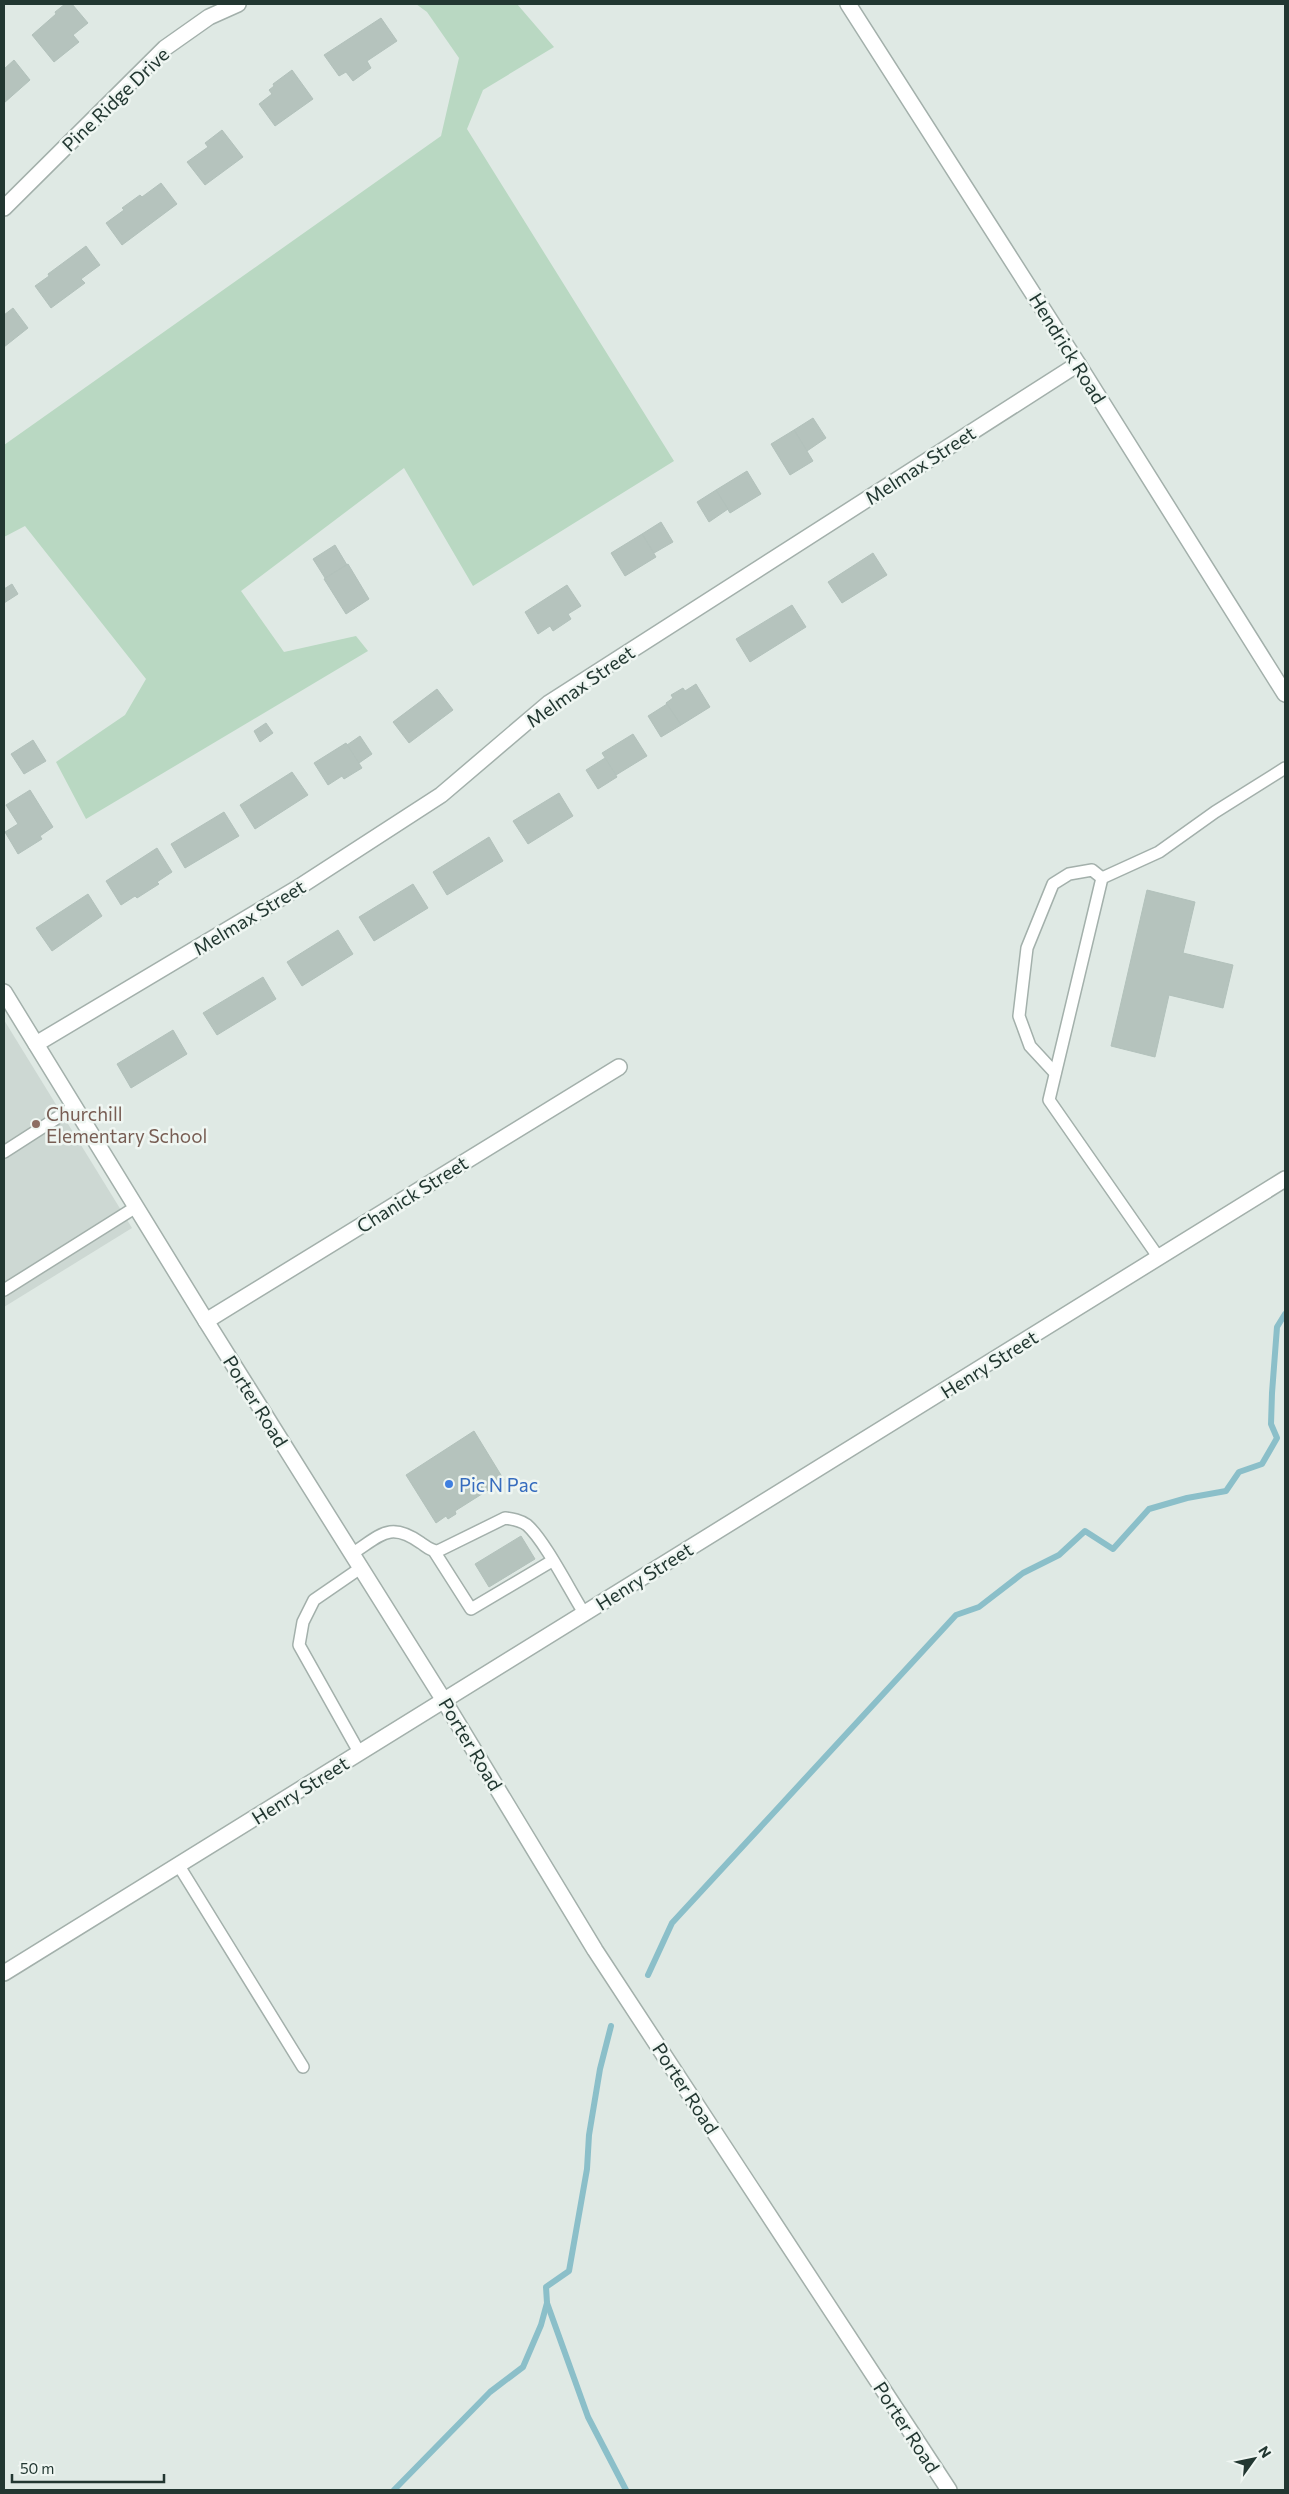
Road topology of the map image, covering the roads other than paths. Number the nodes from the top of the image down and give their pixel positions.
1 (238, 4) edge
2 (848, 4) edge
3 (4, 208) edge
4 (1078, 364) junction
5 (1285, 694) edge
6 (1285, 768) edge
7 (1102, 878) junction
8 (4, 992) edge
9 (36, 1044) junction
10 (619, 1068) dead end
11 (1055, 1073) junction
12 (74, 1107) junction
13 (4, 1152) edge
14 (1285, 1179) edge
15 (136, 1207) junction
16 (1159, 1258) junction
17 (4, 1290) edge
18 (206, 1321) junction
19 (434, 1551) junction
20 (353, 1554) junction
21 (552, 1561) junction
22 (362, 1567) junction
23 (584, 1613) junction
24 (444, 1699) junction
25 (360, 1752) junction
26 (179, 1866) junction
27 (4, 1973) edge
28 (303, 2067) dead end
29 (949, 2490) edge

1 - 3 street, Pine Ridge Drive
2 - 4 street, Hendrick Road
4 - 5 street, Hendrick Road
4 - 9 street, Melmax Street
6 - 7 lane
7 - 11 lane
7 - 11 lane
8 - 9 street, Porter Road
9 - 12 street, Porter Road
10 - 18 street, Chanick Street
11 - 16 lane
12 - 13 lane
12 - 15 street, Porter Road
14 - 16 street, Henry Street
15 - 17 lane
15 - 18 street, Porter Road
16 - 23 street, Henry Street
18 - 20 street, Porter Road
19 - 20 lane
19 - 21 lane
19 - 21 lane
20 - 22 street, Porter Road
21 - 23 lane
22 - 24 street, Porter Road
22 - 25 lane
23 - 24 street, Henry Street
24 - 25 street, Henry Street
24 - 29 street, Porter Road
25 - 26 street, Henry Street
26 - 27 street, Henry Street
26 - 28 lane

